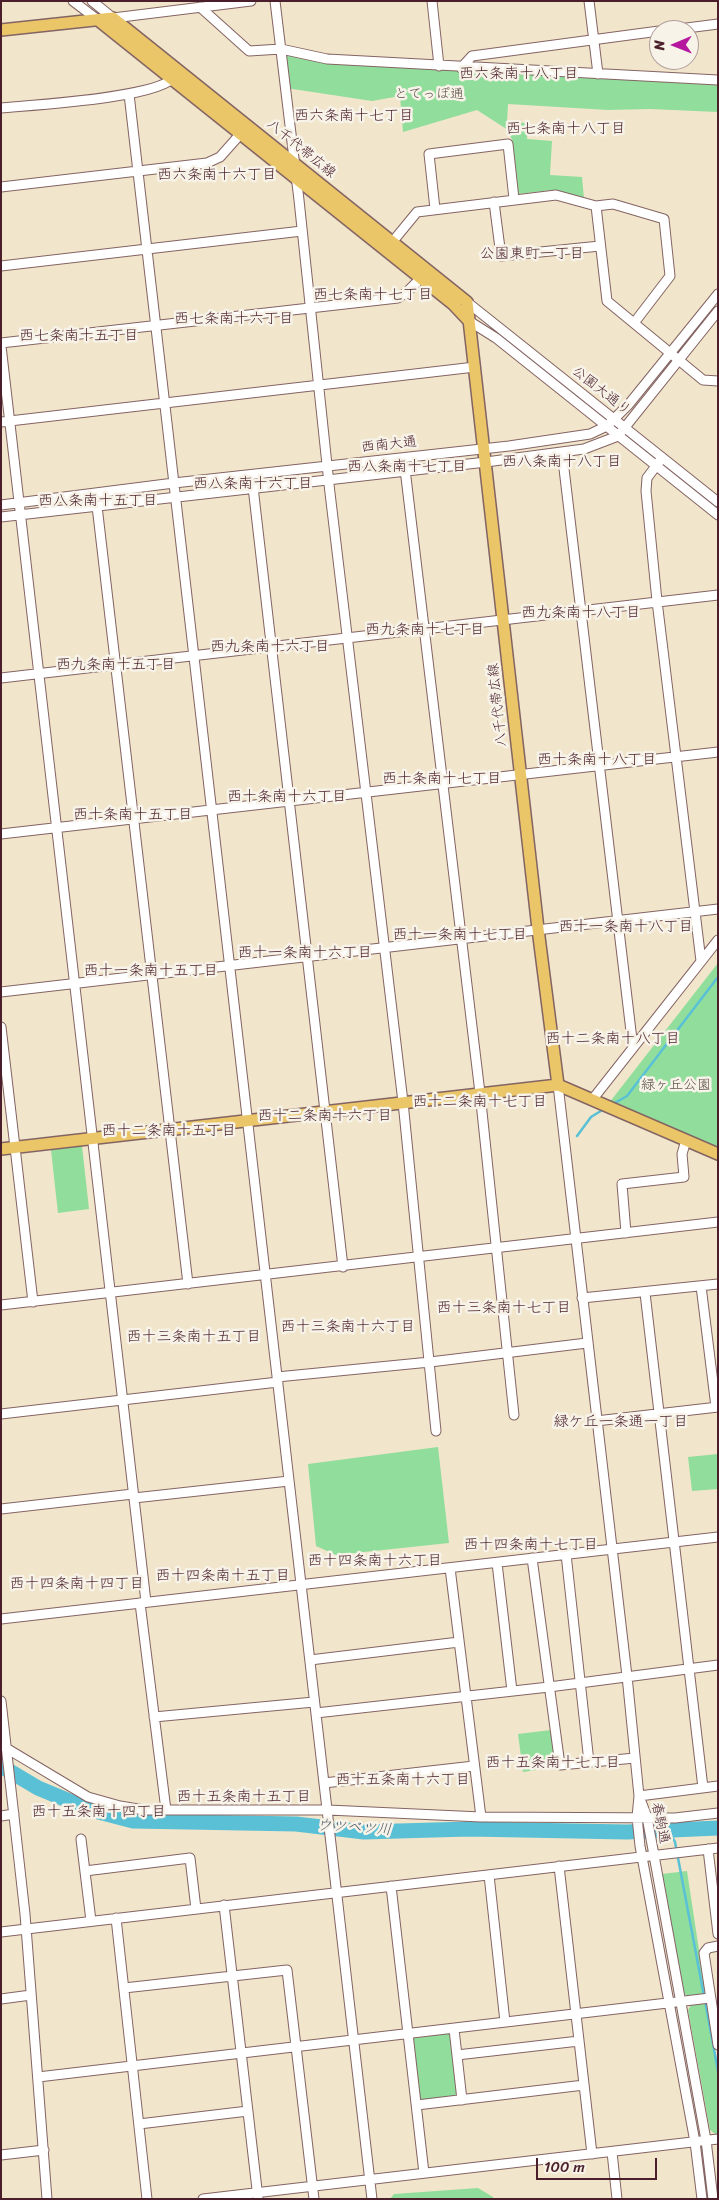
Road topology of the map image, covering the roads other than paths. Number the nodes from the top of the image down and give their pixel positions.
1 (73, 1) edge
2 (92, 1) edge
3 (251, 1) edge
4 (275, 1) edge
5 (432, 1) edge
6 (589, 1) edge
7 (200, 7) junction
8 (113, 18) junction
9 (98, 20) junction
10 (718, 24) edge
11 (699, 26) edge
12 (1, 30) edge
13 (649, 33) edge
14 (594, 39) junction
15 (281, 49) junction
16 (439, 66) junction
17 (461, 68) junction
18 (179, 70) junction
19 (598, 74) junction
20 (718, 80) edge
21 (172, 81) junction
22 (129, 94) junction
23 (1, 108) edge
24 (248, 125) junction
25 (240, 135) junction
26 (295, 163) junction
27 (137, 171) junction
28 (297, 180) junction
29 (1, 187) edge
30 (514, 199) junction
31 (494, 202) junction
32 (596, 206) junction
33 (435, 209) junction
34 (302, 231) junction
35 (389, 246) junction
36 (600, 246) junction
37 (147, 249) junction
38 (1, 266) edge
39 (421, 278) junction
40 (718, 294) edge
41 (467, 302) junction
42 (311, 308) junction
43 (718, 311) edge
44 (469, 321) junction
45 (634, 323) junction
46 (155, 326) junction
47 (1, 345) edge
48 (671, 352) junction
49 (680, 360) junction
50 (474, 367) junction
51 (718, 381) edge
52 (320, 386) junction
53 (165, 404) junction
54 (614, 419) junction
55 (5, 421) edge
56 (607, 426) junction
57 (625, 428) junction
58 (618, 436) junction
59 (485, 448) junction
60 (562, 452) junction
61 (486, 462) junction
62 (660, 462) junction
63 (328, 466) junction
64 (406, 470) junction
65 (329, 479) junction
66 (174, 483) junction
67 (253, 487) junction
68 (175, 497) junction
69 (20, 502) junction
70 (718, 502) edge
71 (1, 505) edge
72 (97, 506) junction
73 (21, 515) junction
74 (718, 515) edge
75 (1, 517) edge
76 (718, 595) edge
77 (657, 602) junction
78 (581, 610) junction
79 (504, 619) junction
80 (426, 629) junction
81 (348, 638) junction
82 (270, 647) junction
83 (193, 656) junction
84 (117, 664) junction
85 (39, 673) junction
86 (1, 678) edge
87 (718, 752) edge
88 (676, 756) junction
89 (598, 765) junction
90 (521, 774) junction
91 (444, 783) junction
92 (366, 792) junction
93 (289, 802) junction
94 (211, 810) junction
95 (134, 819) junction
96 (57, 828) junction
97 (1, 834) edge
98 (718, 909) edge
99 (694, 911) junction
100 (617, 921) junction
101 (538, 929) junction
102 (462, 938) junction
103 (718, 940) edge
104 (384, 947) junction
105 (307, 956) junction
106 (701, 961) junction
107 (230, 965) junction
108 (152, 974) junction
109 (74, 983) junction
110 (1, 992) edge
111 (1, 1027) edge
112 (633, 1048) junction
113 (558, 1086) junction
114 (480, 1093) junction
115 (592, 1100) junction
116 (403, 1102) junction
117 (326, 1112) junction
118 (248, 1121) junction
119 (169, 1130) junction
120 (92, 1138) junction
121 (686, 1140) junction
122 (16, 1147) junction
123 (1, 1149) edge
124 (718, 1154) edge
125 (718, 1222) edge
126 (626, 1233) junction
127 (575, 1239) junction
128 (497, 1248) junction
129 (420, 1257) junction
130 (343, 1266) junction
131 (266, 1274) junction
132 (188, 1284) junction
133 (718, 1284) edge
134 (701, 1286) junction
135 (110, 1293) junction
136 (645, 1293) junction
137 (582, 1298) junction
138 (32, 1302) junction
139 (1, 1305) edge
140 (587, 1342) junction
141 (507, 1352) junction
142 (430, 1362) junction
143 (278, 1379) junction
144 (122, 1399) junction
145 (717, 1407) edge
146 (1, 1414) edge
147 (658, 1414) junction
148 (514, 1415) dead end
149 (596, 1421) junction
150 (436, 1431) dead end
151 (289, 1481) junction
152 (134, 1496) junction
153 (1, 1509) edge
154 (718, 1537) edge
155 (674, 1542) junction
156 (611, 1549) junction
157 (566, 1554) junction
158 (532, 1558) junction
159 (497, 1563) junction
160 (450, 1568) junction
161 (301, 1585) junction
162 (143, 1603) junction
163 (1, 1619) edge
164 (459, 1642) junction
165 (310, 1660) junction
166 (718, 1665) edge
167 (689, 1669) junction
168 (627, 1676) junction
169 (581, 1683) junction
170 (548, 1687) junction
171 (512, 1691) junction
172 (465, 1696) junction
173 (1, 1701) edge
174 (314, 1702) junction
175 (316, 1712) junction
176 (154, 1717) junction
177 (5, 1750) edge
178 (635, 1758) junction
179 (589, 1762) junction
180 (474, 1766) junction
181 (324, 1782) junction
182 (718, 1786) edge
183 (1, 1787) edge
184 (703, 1788) junction
185 (12, 1790) junction
186 (639, 1796) junction
187 (166, 1810) junction
188 (328, 1813) junction
189 (718, 1813) edge
190 (14, 1814) junction
191 (1, 1816) edge
192 (480, 1817) junction
193 (638, 1820) junction
194 (647, 1820) junction
195 (81, 1839) dead end
196 (718, 1848) edge
197 (708, 1849) junction
198 (653, 1856) junction
199 (642, 1857) junction
200 (560, 1866) junction
201 (85, 1871) junction
202 (489, 1875) junction
203 (391, 1886) junction
204 (337, 1892) junction
205 (224, 1905) junction
206 (196, 1908) junction
207 (116, 1918) junction
208 (91, 1921) junction
209 (27, 1929) junction
210 (1, 1932) edge
211 (718, 1934) edge
212 (718, 1946) edge
213 (233, 1976) junction
214 (124, 1988) junction
215 (32, 1995) junction
216 (710, 1998) junction
217 (1, 2000) edge
218 (680, 2001) junction
219 (669, 2002) junction
220 (576, 2013) junction
221 (505, 2022) junction
222 (454, 2029) junction
223 (409, 2034) junction
224 (355, 2040) junction
225 (579, 2041) junction
226 (718, 2045) edge
227 (296, 2046) junction
228 (242, 2053) junction
229 (457, 2055) junction
230 (132, 2065) junction
231 (38, 2078) junction
232 (584, 2085) junction
233 (462, 2100) junction
234 (417, 2105) junction
235 (248, 2111) junction
236 (138, 2124) junction
237 (718, 2139) edge
238 (706, 2140) junction
239 (695, 2142) junction
240 (44, 2150) junction
241 (612, 2152) junction
242 (592, 2154) junction
243 (1, 2155) edge
244 (424, 2173) junction
245 (370, 2179) junction
246 (313, 2186) junction
247 (258, 2196) edge
248 (48, 2199) edge
249 (147, 2199) edge
250 (203, 2199) edge
251 (314, 2199) edge
252 (372, 2199) edge
253 (618, 2199) edge
254 (702, 2199) edge
255 (713, 2199) edge

1 - 9 street
2 - 8 street
3 - 7 street
4 - 15 street
5 - 16 street
6 - 14 street
7 - 8 street
7 - 15 street
8 - 9 main road
8 - 18 main road, 八千代帯広線
9 - 12 main road
9 - 21 main road, 八千代帯広線
10 - 11 street
13 - 14 street
14 - 17 street
14 - 19 street
15 - 16 street
15 - 26 street
16 - 17 street
17 - 19 street
18 - 21 street
18 - 24 main road, 八千代帯広線
19 - 20 street
21 - 22 street
21 - 25 main road, 八千代帯広線
22 - 23 street
22 - 27 street
24 - 25 street
24 - 26 main road, 八千代帯広線
25 - 27 street
25 - 28 main road, 八千代帯広線
26 - 28 street
26 - 35 main road, 八千代帯広線
27 - 29 street
27 - 37 street
28 - 34 street
28 - 35 main road, 八千代帯広線
30 - 31 street
30 - 32 street
30 - 33 street
31 - 33 street
31 - 36 street
32 - 36 street
32 - 45 street
33 - 35 street
34 - 37 street
34 - 42 street
35 - 39 main road, 八千代帯広線
35 - 41 main road, 八千代帯広線
36 - 45 street
37 - 38 street
37 - 46 street
39 - 42 street
39 - 44 main road, 八千代帯広線
40 - 48 street, 西南大通
41 - 44 main road, 八千代帯広線
41 - 54 street, 公園大通り
42 - 46 street
42 - 52 street
43 - 49 street, 西南大通
44 - 50 main road, 八千代帯広線
44 - 56 street, 公園大通り
45 - 48 street
46 - 47 street
46 - 53 street
47 - 55 street
48 - 49 street
48 - 54 street, 西南大通
49 - 51 street
49 - 57 street, 西南大通
50 - 52 street
50 - 59 main road, 八千代帯広線
52 - 53 street
52 - 63 street
53 - 55 street
53 - 66 street
54 - 56 street, 西南大通
54 - 57 street, 公園大通り
55 - 69 street
56 - 58 street, 公園大通り
56 - 59 street, 西南大通
57 - 58 street, 西南大通
57 - 62 street, 公園大通り
58 - 60 street, 西南大通
58 - 62 street, 公園大通り
59 - 61 main road, 八千代帯広線
59 - 63 street, 西南大通
60 - 61 street, 西南大通
60 - 78 street
61 - 64 street, 西南大通
61 - 79 main road, 八千代帯広線
62 - 70 street, 公園大通り
62 - 74 street, 公園大通り
62 - 77 street
63 - 65 street
63 - 66 street, 西南大通
64 - 65 street, 西南大通
64 - 80 street
65 - 67 street, 西南大通
65 - 81 street
66 - 68 street
66 - 69 street, 西南大通
67 - 68 street, 西南大通
67 - 82 street
68 - 72 street, 西南大通
68 - 83 street
69 - 71 street, 西南大通
69 - 73 street
72 - 73 street, 西南大通
72 - 84 street
73 - 75 street, 西南大通
73 - 85 street
76 - 77 street
77 - 78 street
77 - 88 street
78 - 79 street
78 - 89 street
79 - 80 street
79 - 90 main road, 八千代帯広線
80 - 81 street
80 - 91 street
81 - 82 street
81 - 92 street
82 - 83 street
82 - 93 street
83 - 84 street
83 - 94 street
84 - 85 street
84 - 95 street
85 - 86 street
85 - 96 street
87 - 88 street
88 - 89 street
88 - 99 street
89 - 90 street
89 - 100 street
90 - 91 street
90 - 101 main road, 八千代帯広線
91 - 92 street
91 - 102 street
92 - 93 street
92 - 104 street
93 - 94 street
93 - 105 street
94 - 95 street
94 - 107 street
95 - 96 street
95 - 108 street
96 - 97 street
96 - 109 street
98 - 99 street
99 - 100 street
99 - 106 street
100 - 101 street
100 - 112 street
101 - 102 street
101 - 113 main road, 八千代帯広線
102 - 104 street
102 - 114 street
103 - 106 street
104 - 105 street
104 - 116 street
105 - 107 street
105 - 117 street
106 - 112 street
107 - 108 street
107 - 118 street
108 - 109 street
108 - 119 street
109 - 110 street
109 - 120 street
111 - 122 street
112 - 115 street
113 - 114 main road
113 - 115 main road
113 - 127 street
114 - 116 main road
114 - 128 street
115 - 121 main road
116 - 117 main road
116 - 129 street
117 - 118 main road
117 - 130 street
118 - 119 main road
118 - 131 street
119 - 120 main road
119 - 132 street
120 - 122 main road
120 - 135 street
121 - 124 main road
121 - 126 street
122 - 123 main road
122 - 138 street
125 - 126 street
126 - 127 street
127 - 128 street
127 - 137 street
128 - 129 street
128 - 141 street
129 - 130 street
129 - 142 street
130 - 131 street
131 - 132 street
131 - 143 street
132 - 135 street
133 - 134 street
134 - 136 street
134 - 145 street
135 - 138 street
135 - 144 street
136 - 137 street
136 - 147 street
137 - 140 street
138 - 139 street
140 - 141 street
140 - 149 street
141 - 142 street
141 - 148 street
142 - 143 street
142 - 150 street
143 - 144 street
143 - 151 street
144 - 146 street
144 - 152 street
145 - 147 street
147 - 149 street
147 - 155 street
149 - 156 street
151 - 152 street
151 - 161 street
152 - 153 street
152 - 162 street
154 - 155 street
155 - 156 street
155 - 167 street
156 - 157 street
156 - 168 street
157 - 158 street
157 - 169 street
158 - 159 street
158 - 170 street
159 - 160 street
159 - 171 street
160 - 161 street
160 - 164 street
161 - 162 street
161 - 165 street
162 - 163 street
162 - 176 street
164 - 165 street
164 - 172 street
165 - 174 street
166 - 167 street
167 - 168 street
167 - 184 street
168 - 169 street
168 - 178 street
169 - 170 street
169 - 179 street
170 - 171 street
170 - 179 street
171 - 172 street
172 - 175 street
172 - 180 street
173 - 177 street
174 - 175 street
174 - 176 street
175 - 181 street
176 - 187 street
177 - 185 street
177 - 187 street
178 - 179 street
178 - 186 street
180 - 181 street
180 - 192 street
181 - 188 street
182 - 184 street
183 - 185 street
184 - 186 street
185 - 190 street
186 - 193 street, 春駒通
186 - 194 street, 春駒通
187 - 188 street
188 - 192 street
188 - 204 street
189 - 194 street
190 - 191 street
190 - 209 street
192 - 193 street
193 - 194 street
193 - 199 street, 春駒通
194 - 198 street, 春駒通
195 - 201 street
196 - 197 street
197 - 198 street
197 - 211 street
198 - 199 street
198 - 218 street, 春駒通
199 - 200 street
199 - 219 street, 春駒通
200 - 202 street
200 - 220 street
201 - 206 street
201 - 208 street
202 - 203 street
202 - 221 street
203 - 204 street
203 - 223 street
204 - 205 street
204 - 224 street
205 - 206 street
205 - 213 street
206 - 207 street
207 - 208 street
207 - 214 street
208 - 209 street
209 - 210 street
209 - 215 street
212 - 216 street
213 - 214 street
213 - 227 street
213 - 228 street
214 - 230 street
215 - 217 street
215 - 231 street
216 - 218 street
216 - 226 street
218 - 219 street
218 - 238 street, 春駒通
219 - 220 street
219 - 239 street, 春駒通
220 - 221 street
220 - 225 street
221 - 222 street
222 - 223 street
222 - 229 street
223 - 224 street
223 - 234 street
224 - 227 street
224 - 245 street
225 - 229 street
225 - 232 street
227 - 228 street
227 - 246 street
228 - 230 street
228 - 235 street
229 - 233 street
230 - 231 street
230 - 236 street
231 - 240 street
232 - 233 street
232 - 242 street
233 - 234 street
234 - 244 street
235 - 236 street
235 - 247 street
236 - 249 street
237 - 238 street
238 - 239 street
238 - 255 street, 春駒通
239 - 241 street
239 - 254 street, 春駒通
240 - 243 street
240 - 248 street
241 - 242 street
241 - 253 street
242 - 244 street
244 - 245 street
245 - 246 street
245 - 252 street
246 - 247 street
246 - 251 street
247 - 250 street

